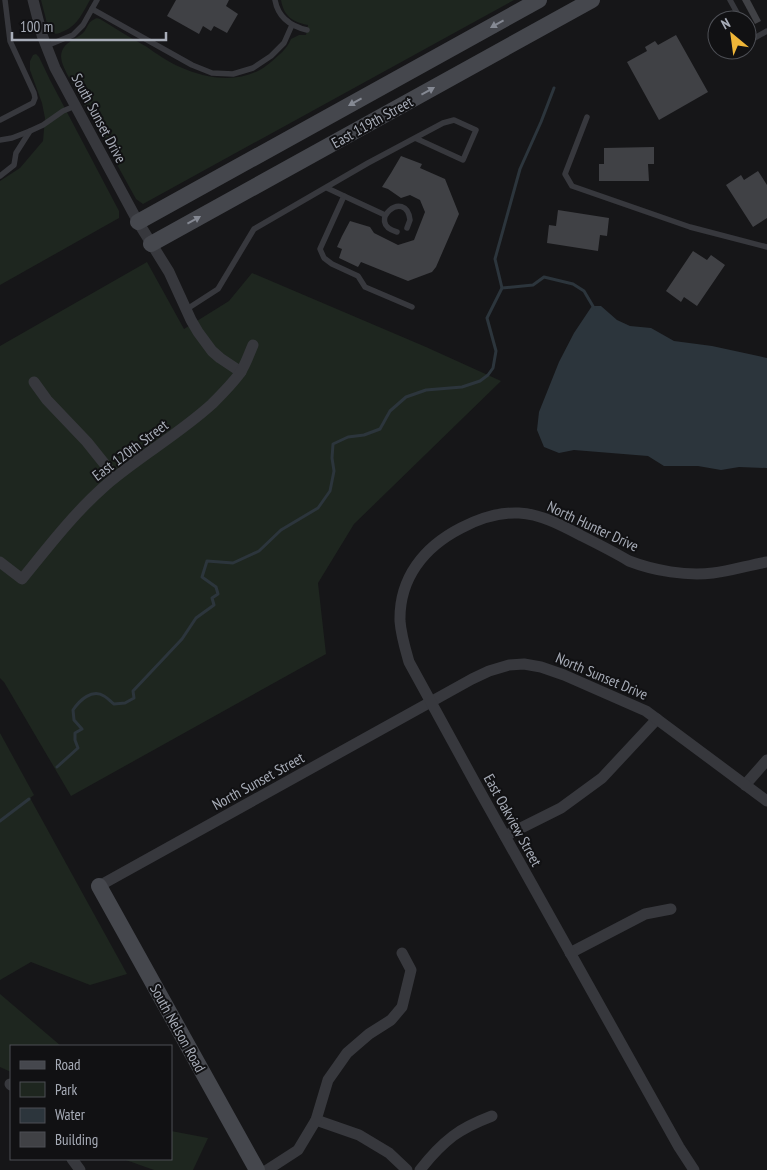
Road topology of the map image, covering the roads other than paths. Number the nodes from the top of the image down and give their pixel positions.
1 (5, 0) edge
2 (33, 0) edge
3 (97, 0) edge
4 (275, 0) edge
5 (539, 0) edge
6 (592, 0) edge
7 (92, 8) junction
8 (292, 25) junction
9 (307, 30) dead end
10 (46, 46) junction
11 (75, 106) junction
12 (586, 116) dead end
13 (0, 120) edge
14 (30, 131) junction
15 (415, 138) junction
16 (0, 140) edge
17 (0, 176) edge
18 (327, 188) junction
19 (344, 196) junction
20 (386, 215) junction
21 (138, 222) junction
22 (407, 228) dead end
23 (397, 232) dead end
24 (151, 244) junction
25 (767, 248) edge
26 (412, 307) dead end
27 (187, 310) junction
28 (253, 345) dead end
29 (240, 372) junction
30 (34, 382) dead end
31 (116, 477) junction
32 (0, 562) edge
33 (767, 562) edge
34 (431, 701) junction
35 (657, 719) junction
36 (767, 760) edge
37 (745, 784) junction
38 (767, 800) edge
39 (505, 836) junction
40 (99, 886) joint
41 (671, 909) dead end
42 (402, 953) dead end
43 (570, 953) junction
44 (492, 1116) dead end
45 (316, 1120) junction
46 (257, 1170) edge
47 (267, 1170) edge
48 (407, 1170) edge
49 (420, 1170) edge
50 (694, 1170) edge

1 - 13 lane
2 - 10 street, South Sunset Drive
3 - 7 lane
4 - 8 lane
5 -> 21 main road, East 119th Street
24 -> 6 main road, East 119th Street
7 - 8 lane
7 - 10 lane
8 - 9 lane
10 - 11 street, South Sunset Drive
11 - 14 lane
11 - 21 street, South Sunset Drive
12 - 25 lane
14 - 16 lane
14 - 17 lane
15 - 15 lane
15 - 18 lane
18 - 19 lane
18 - 27 lane
19 - 20 lane
19 - 26 lane
20 - 22 lane
20 - 23 lane
21 - 24 street, South Sunset Drive
24 - 27 street, South Sunset Drive
27 - 29 street, South Sunset Drive
28 - 29 street, East 120th Street
29 - 31 street, East 120th Street
30 - 31 street
31 - 32 street, East 120th Street
33 - 34 street, North Hunter Drive
34 - 35 street, North Sunset Drive
34 - 39 street, East Oakview Street
34 - 40 street, North Sunset Street
35 - 37 street, North Sunset Drive
35 - 39 street
36 - 37 street
37 - 38 street, North Sunset Drive
39 - 43 street, East Oakview Street
40 - 46 main road, South Nelson Road
41 - 43 street
42 - 45 street
43 - 50 street, East Oakview Street
44 - 49 street
45 - 47 street
45 - 48 street

